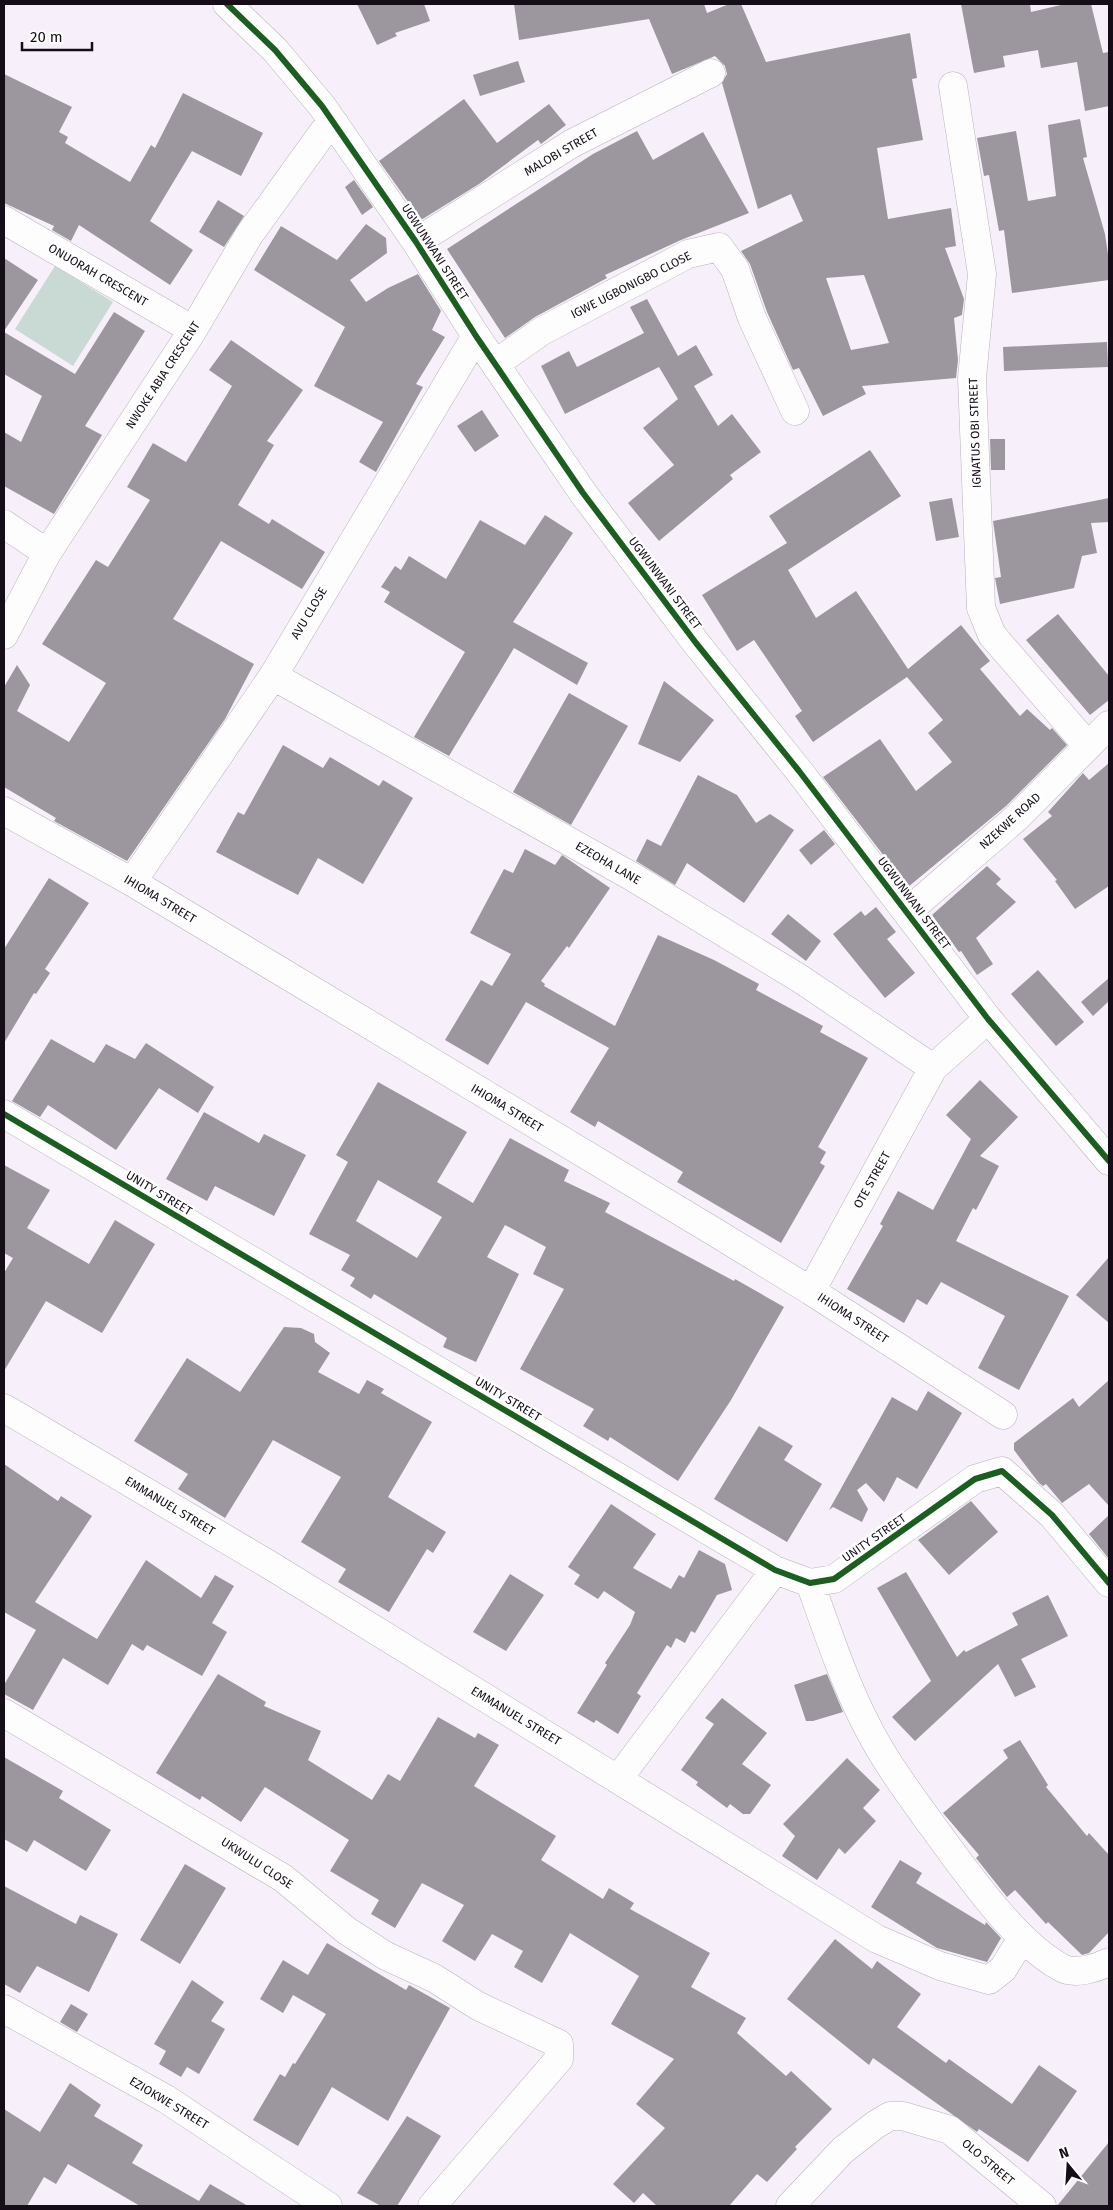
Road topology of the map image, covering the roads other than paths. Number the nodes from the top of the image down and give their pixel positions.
1 (229, 4) edge
2 (712, 73) dead end
3 (952, 86) dead end
4 (334, 124) junction
5 (4, 220) edge
6 (416, 242) junction
7 (193, 330) junction
8 (476, 336) junction
9 (495, 364) junction
10 (795, 411) dead end
11 (4, 524) edge
12 (47, 553) junction
13 (4, 635) edge
14 (273, 676) junction
15 (1109, 725) edge
16 (1087, 745) junction
17 (4, 811) edge
18 (132, 882) junction
19 (907, 912) junction
20 (988, 1019) junction
21 (933, 1068) junction
22 (4, 1114) edge
23 (1109, 1160) edge
24 (811, 1291) junction
25 (4, 1408) edge
26 (1003, 1415) dead end
27 (775, 1570) junction
28 (810, 1583) junction
29 (1109, 1583) edge
30 (4, 1713) edge
31 (618, 1779) junction
32 (1022, 1938) junction
33 (1109, 1963) edge
34 (4, 2010) edge
35 (328, 2206) edge
36 (432, 2206) edge
37 (790, 2206) edge
38 (1042, 2206) edge

1 - 4 street, UGWUNWANI STREET
2 - 6 street, MALOBI STREET
3 - 16 street, IGNATUS OBI STREET
4 - 6 street, UGWUNWANI STREET
4 - 7 street, NWOKE ABIA CRESCENT
5 - 7 street, ONUORAH CRESCENT
6 - 8 street, UGWUNWANI STREET
7 - 12 street, NWOKE ABIA CRESCENT
8 - 9 street, UGWUNWANI STREET
8 - 14 street, AVU CLOSE
9 - 10 street, IGWE UGBONIGBO CLOSE
9 - 19 street, UGWUNWANI STREET
11 - 12 street
12 - 13 street, NWOKE ABIA CRESCENT
14 - 18 street, AVU CLOSE
14 - 21 street, EZEOHA LANE
15 - 16 street, NZEKWE ROAD
16 - 19 street, NZEKWE ROAD
17 - 18 street, IHIOMA STREET
18 - 24 street, IHIOMA STREET
19 - 20 street, UGWUNWANI STREET
20 - 21 street, OTE STREET
20 - 23 street, UGWUNWANI STREET
21 - 24 street, OTE STREET
22 - 27 street, UNITY STREET
24 - 26 street, IHIOMA STREET
25 - 31 street, EMMANUEL STREET
27 - 28 street, UNITY STREET
27 - 31 street
28 - 29 street, UNITY STREET
28 - 32 street
30 - 36 street, UKWULU CLOSE
31 - 32 street, EMMANUEL STREET
32 - 33 street
34 - 35 street, EZIOKWE STREET
37 - 38 street, OLO STREET

